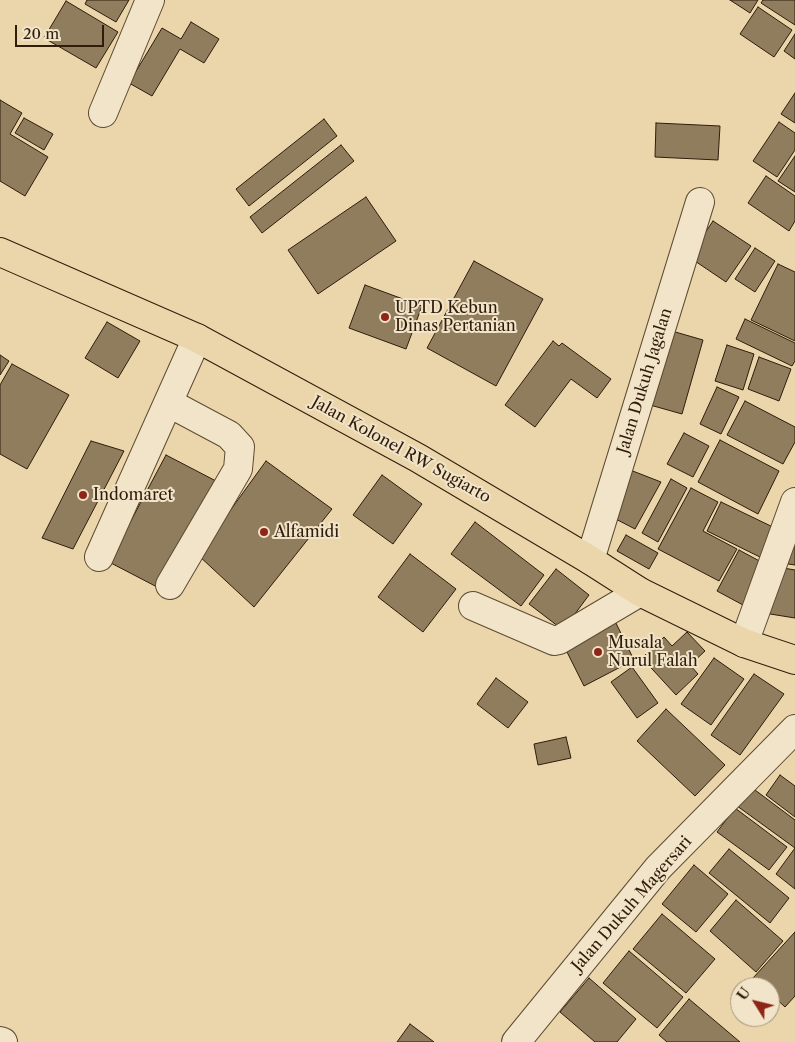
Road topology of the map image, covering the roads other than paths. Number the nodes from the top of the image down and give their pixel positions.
1 (150, 0) edge
2 (103, 112) dead end
3 (700, 202) dead end
4 (0, 252) edge
5 (197, 338) junction
6 (169, 403) junction
7 (795, 502) edge
8 (100, 557) dead end
9 (590, 560) junction
10 (170, 585) dead end
11 (640, 592) junction
12 (473, 606) dead end
13 (744, 643) junction
14 (795, 660) edge
15 (795, 729) edge
16 (516, 1042) edge

1 - 2 street
3 - 9 street, Jalan Dukuh Jagalan
4 - 5 main road, Jalan Kolonel RW Sugiarto
5 - 6 street
5 - 9 main road, Jalan Kolonel RW Sugiarto
6 - 8 street
6 - 10 street
7 - 13 street
9 - 11 main road, Jalan Kolonel RW Sugiarto
11 - 12 street
11 - 13 main road, Jalan Kolonel RW Sugiarto
13 - 14 main road, Jalan Kolonel RW Sugiarto
15 - 16 street, Jalan Dukuh Magersari

